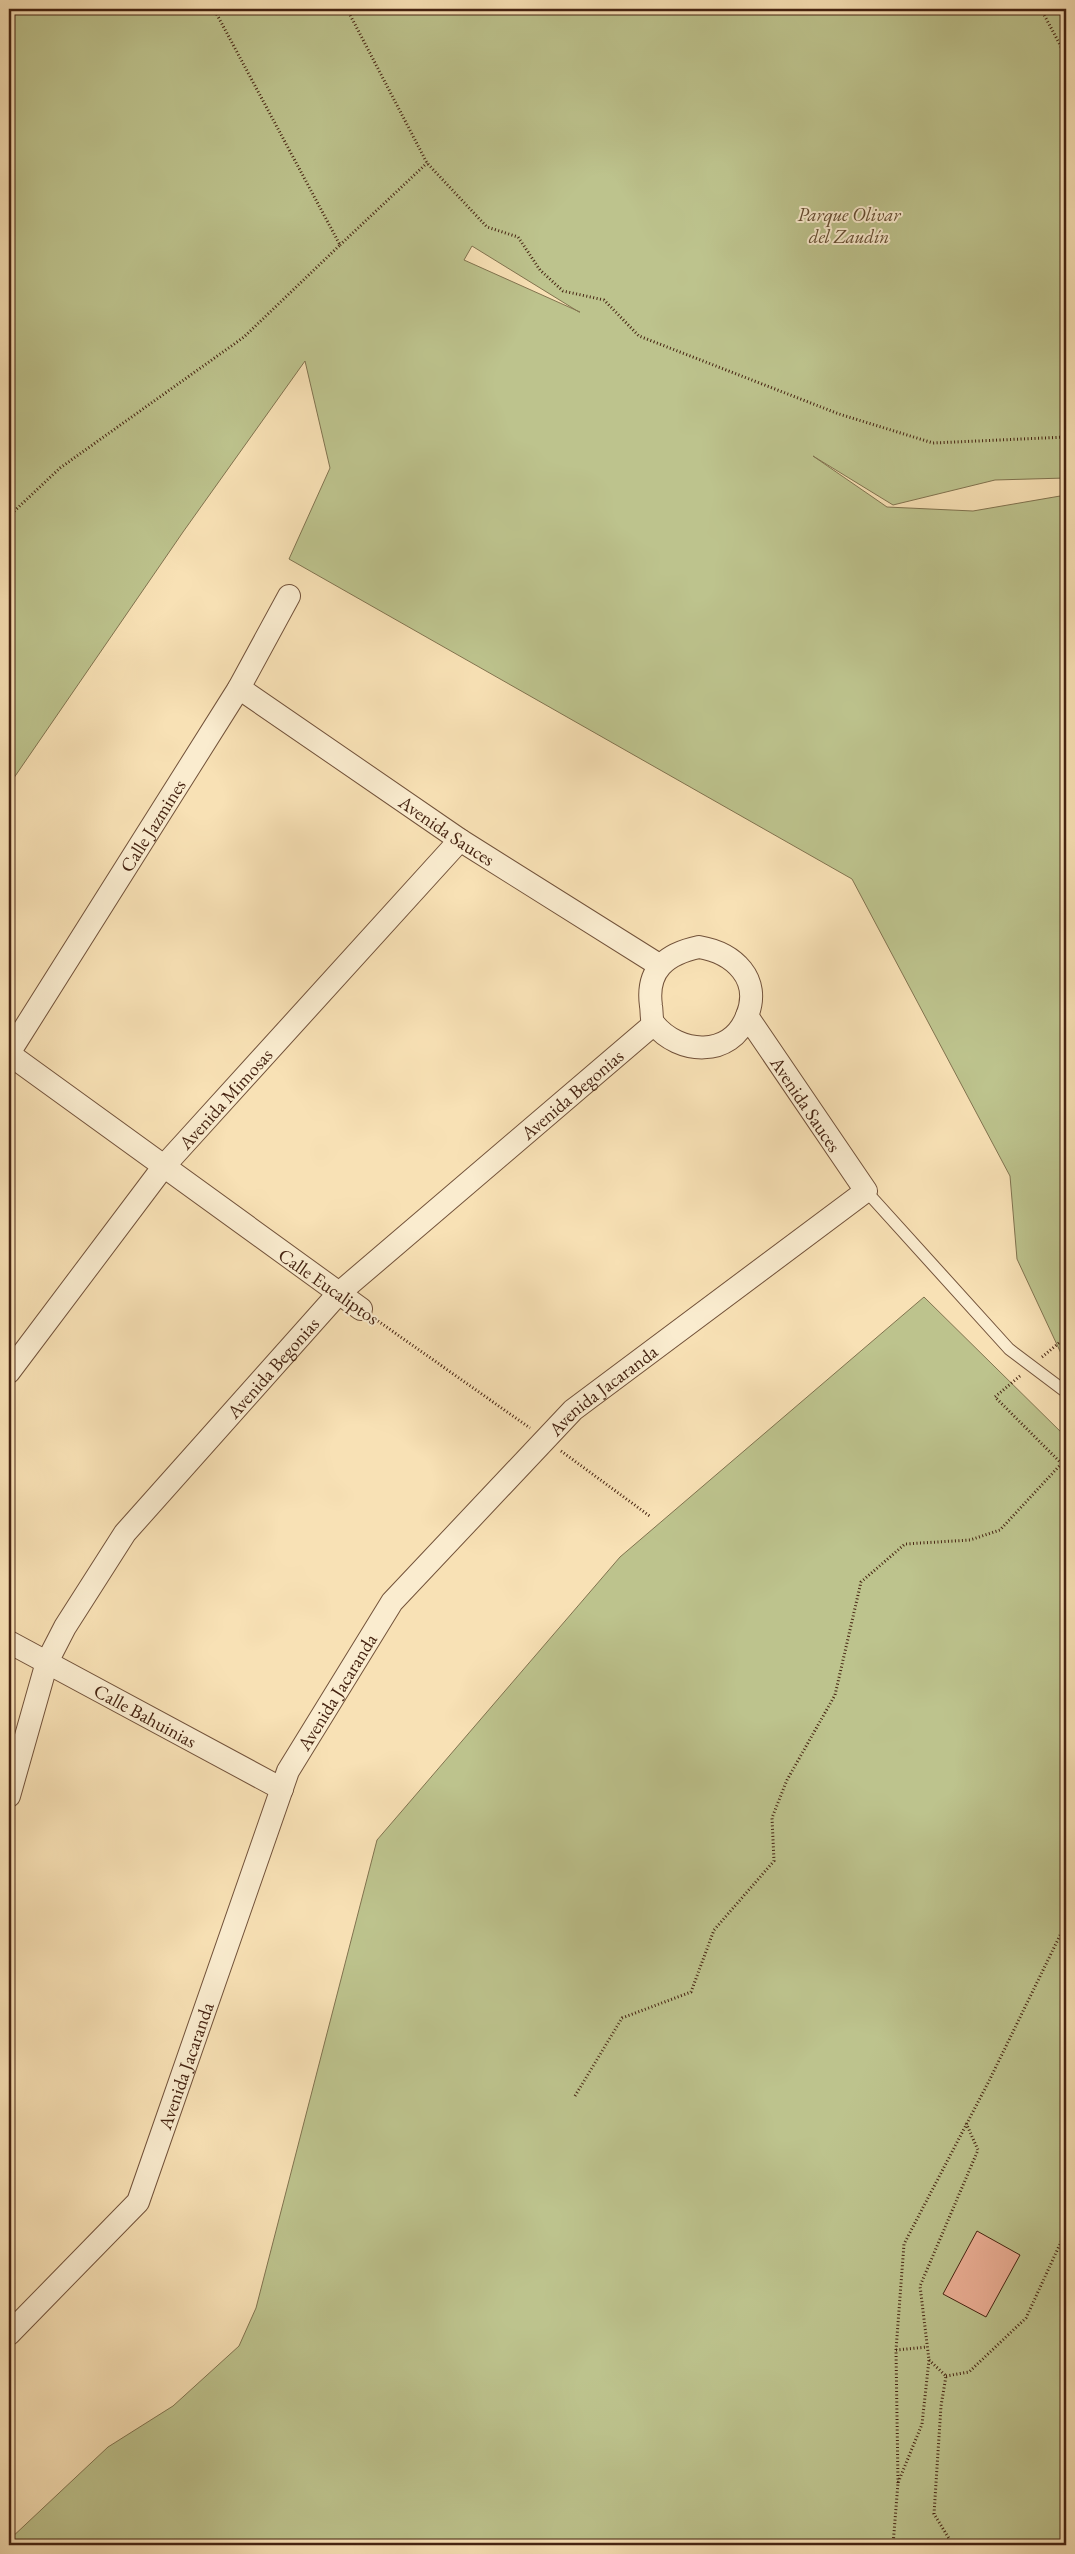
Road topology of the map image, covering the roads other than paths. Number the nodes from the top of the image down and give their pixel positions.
1 (289, 596) dead end
2 (239, 688) junction
3 (460, 840) junction
4 (659, 965) junction
5 (748, 1016) junction
6 (654, 1024) junction
7 (9, 1053) edge
8 (164, 1166) junction
9 (866, 1191) junction
10 (338, 1294) junction
11 (361, 1309) road end
12 (9, 1372) edge
13 (1066, 1392) edge
14 (9, 1642) edge
15 (47, 1662) junction
16 (282, 1789) junction
17 (9, 1796) edge
18 (9, 2334) edge

1 - 2 street, Calle Jazmines
2 - 3 street, Avenida Sauces
2 - 7 street, Calle Jazmines
3 - 4 street, Avenida Sauces
3 - 8 street, Avenida Mimosas
4 - 5 street
4 - 6 street
5 - 6 street
5 - 9 street, Avenida Sauces
6 - 10 street, Avenida Begonias
7 - 8 street, Calle Eucaliptos
8 - 10 street, Calle Eucaliptos
8 - 12 street, Avenida Mimosas
9 - 13 lane
9 - 16 street, Avenida Jacaranda
10 - 11 street, Calle Eucaliptos
10 - 15 street, Avenida Begonias
14 - 15 street, Calle Bahuinias
15 - 16 street, Calle Bahuinias
15 - 17 street, Avenida Begonias
16 - 18 street, Avenida Jacaranda

